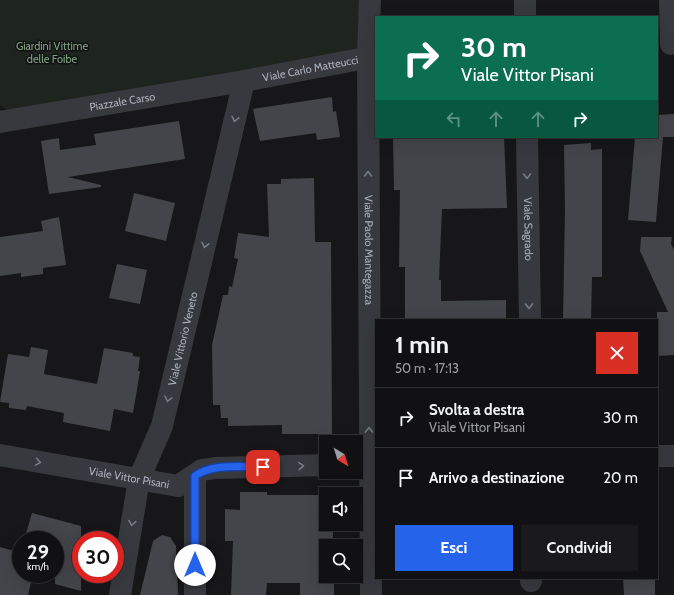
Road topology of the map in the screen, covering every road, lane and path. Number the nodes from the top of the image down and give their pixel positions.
1 (370, 0) edge
2 (525, 0) edge
3 (670, 0) edge
4 (525, 16) edge
5 (667, 44) edge
6 (372, 56) edge
7 (244, 81) junction
8 (3, 120) edge
9 (527, 138) edge
10 (530, 319) edge
11 (0, 455) edge
12 (658, 456) edge
13 (674, 456) edge
14 (367, 464) edge
15 (319, 465) edge
16 (195, 476) junction
17 (139, 479) junction
18 (120, 595) edge
19 (195, 595) edge
20 (371, 595) edge

1 - 6 street, Viale Paolo Mantegazza
2 - 4 street
3 - 5 street
6 - 7 street, Viale Carlo Matteucci
14 -> 6 street, Viale Paolo Mantegazza
7 - 8 street, Piazzale Carso
7 -> 17 street, Viale Vittorio Veneto
9 -> 10 street, Viale Sagrado
11 -> 17 street, Viale Vittor Pisani
12 - 13 street
14 - 20 street, Viale Paolo Mantegazza
16 -> 15 street, Viale Vittor Pisani
16 - 17 street, Viale Vittor Pisani
16 - 19 street
17 -> 18 street, Viale Vittorio Veneto

